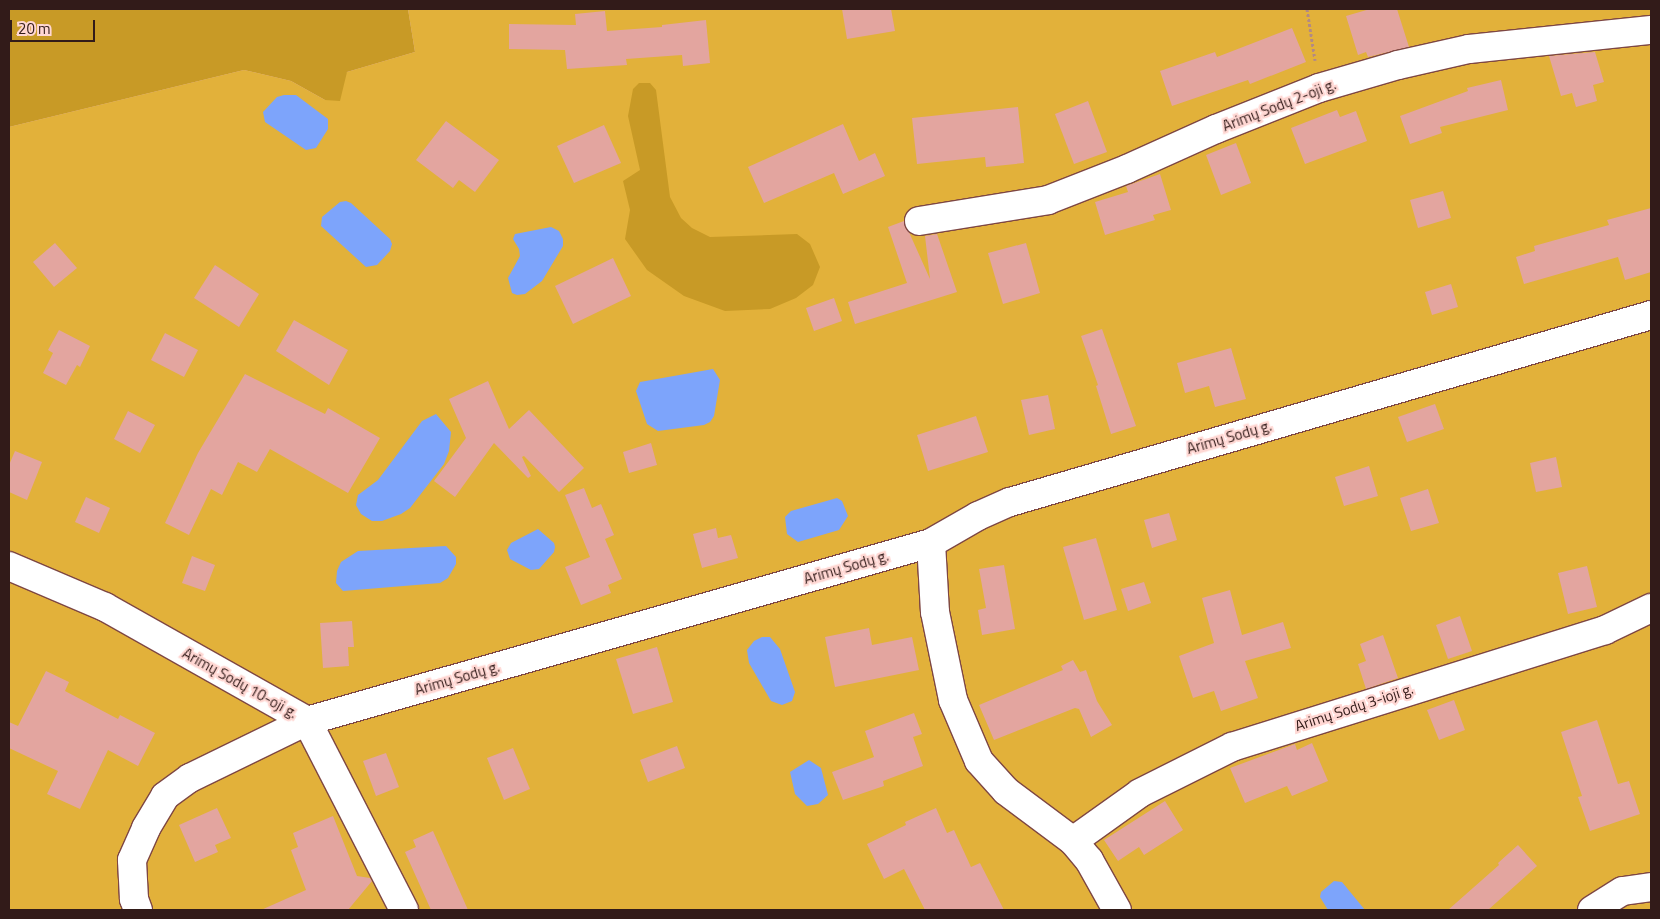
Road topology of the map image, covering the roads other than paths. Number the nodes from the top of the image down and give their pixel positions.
1 (1651, 30) edge
2 (918, 222) dead end
3 (1651, 315) edge
4 (931, 543) junction
5 (9, 566) edge
6 (1651, 608) edge
7 (307, 720) junction
8 (1072, 840) junction
9 (1651, 887) edge
10 (138, 910) edge
11 (404, 910) edge
12 (1117, 910) edge
13 (1595, 910) edge

1 - 2 street, Arimų Sodų 2-oji g.
3 - 4 street, Arimų Sodų g.
4 - 7 street, Arimų Sodų g.
4 - 8 street
5 - 7 street, Arimų Sodų 10-oji g.
6 - 8 street, Arimų Sodų 3-ioji g.
7 - 10 street, Arimų Sodų g.
7 - 11 street, Arimų Sodų 10-oji g.
8 - 12 street
9 - 13 street

